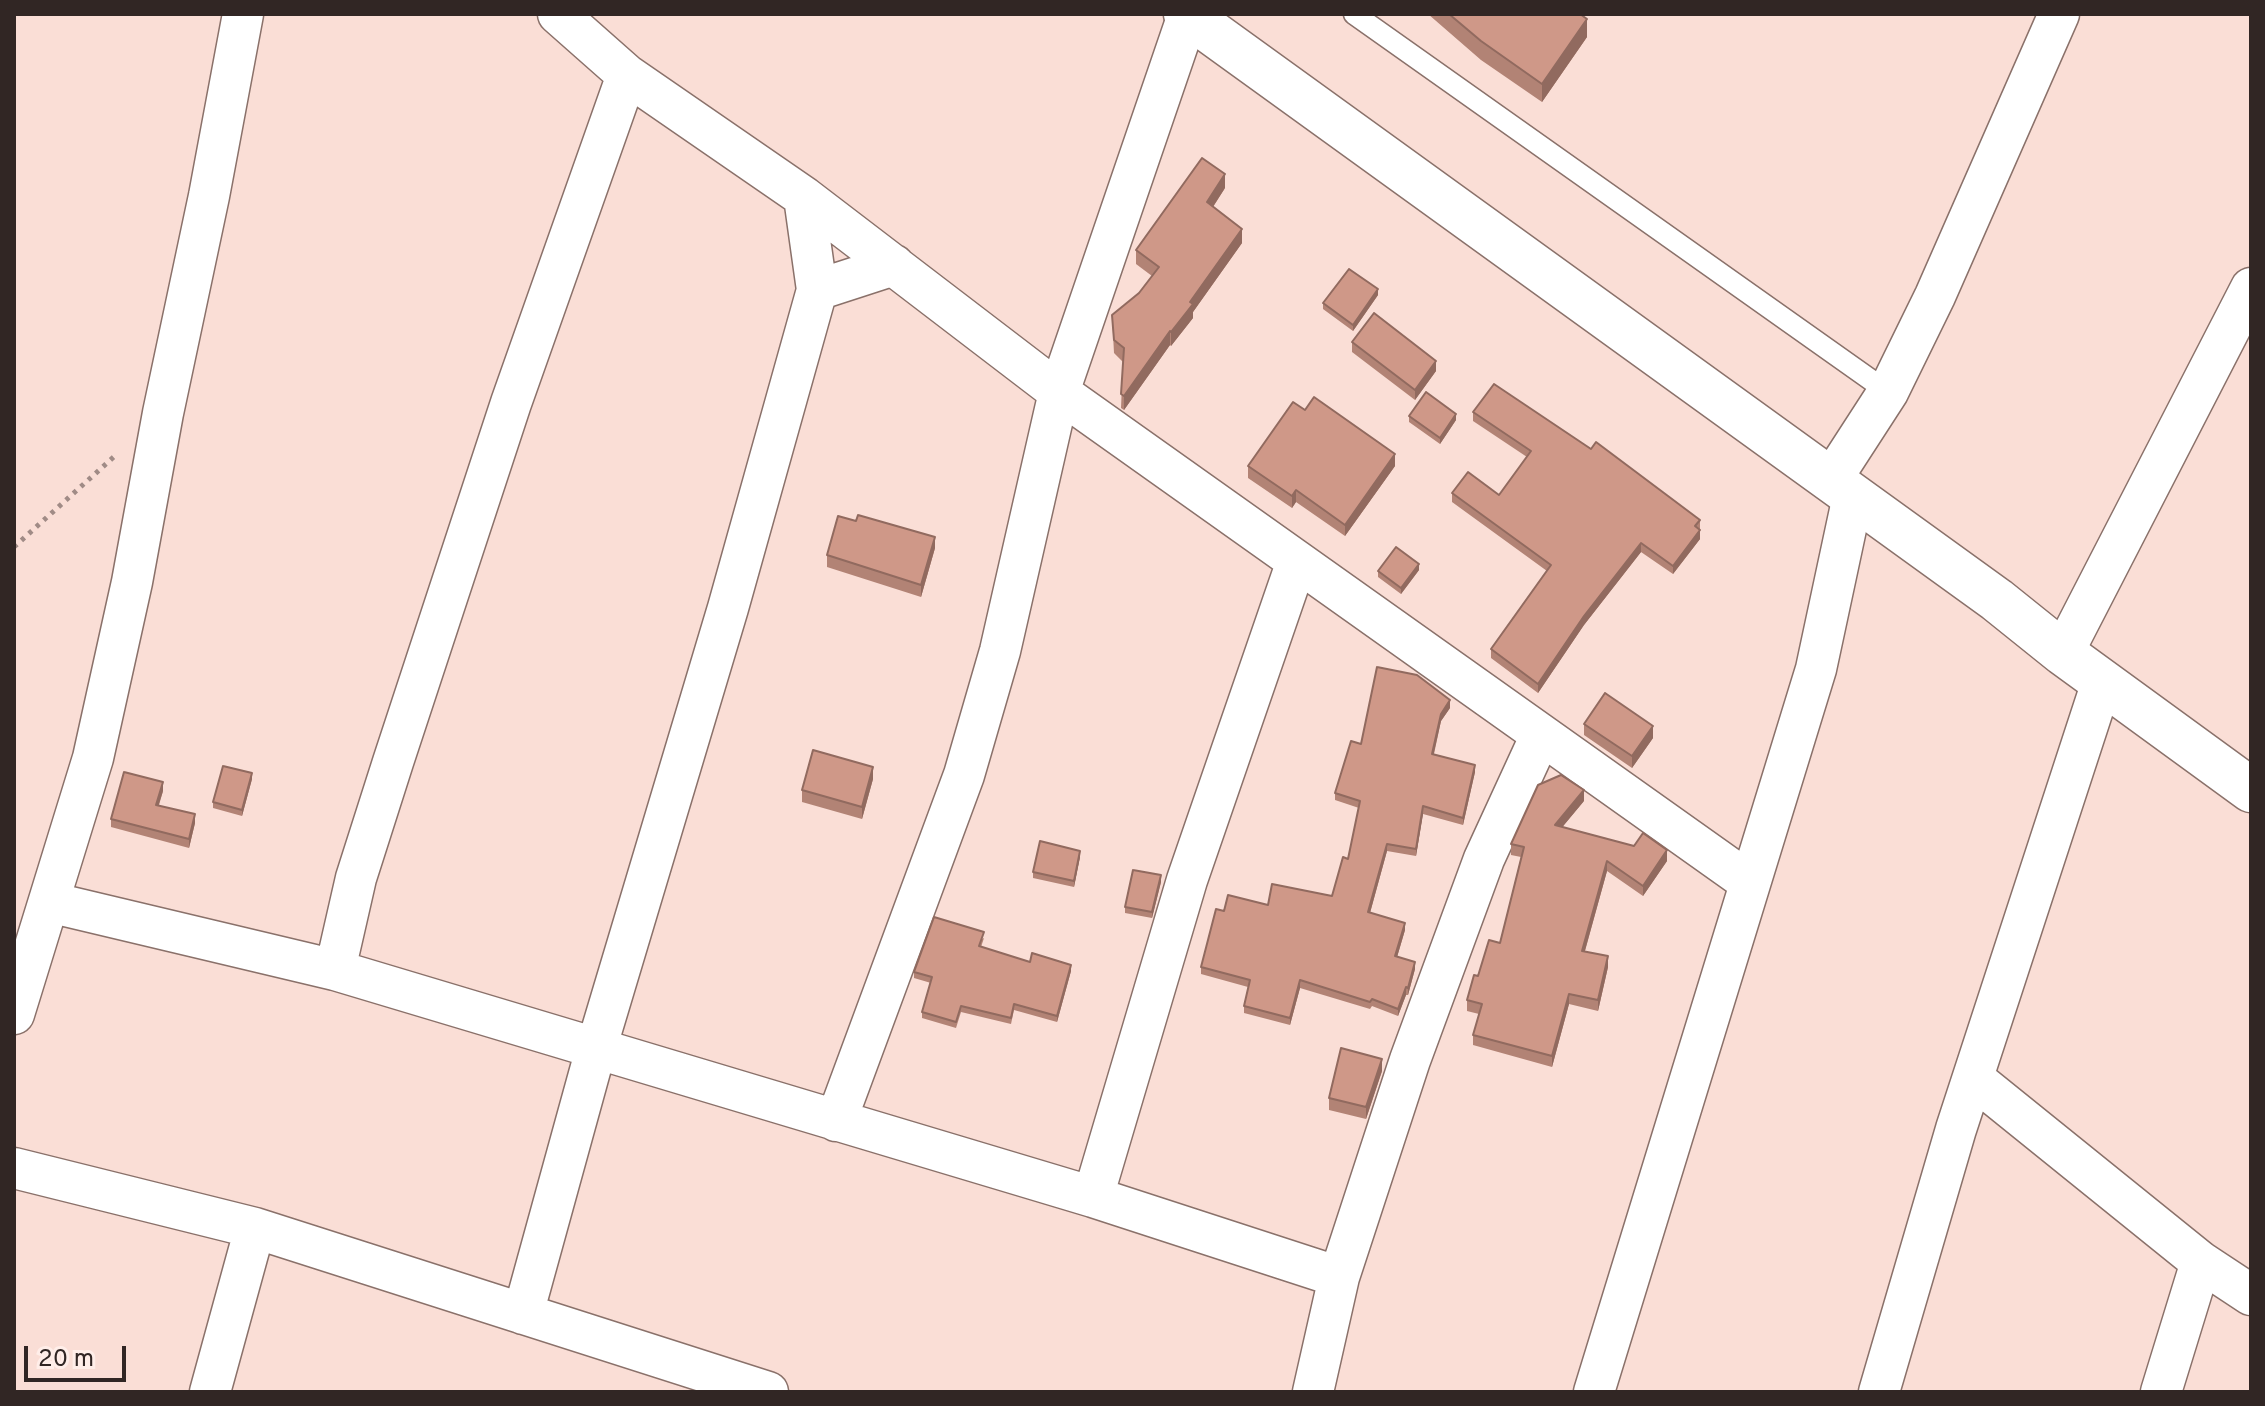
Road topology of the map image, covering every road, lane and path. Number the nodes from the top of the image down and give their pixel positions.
1 (243, 14) edge
2 (558, 14) edge
3 (1354, 14) edge
4 (2059, 14) edge
5 (1187, 15) edge
6 (627, 75) junction
7 (804, 197) junction
8 (894, 265) junction
9 (817, 290) junction
10 (2246, 314) edge
11 (1059, 392) junction
12 (1888, 392) junction
13 (117, 454) dead end
14 (1842, 488) junction
15 (14, 547) edge
16 (1297, 561) junction
17 (2063, 653) junction
18 (2102, 682) junction
19 (1541, 735) junction
20 (2251, 790) edge
21 (1749, 882) junction
22 (49, 902) junction
23 (335, 970) junction
24 (14, 1014) edge
25 (596, 1049) junction
26 (1973, 1078) junction
27 (836, 1121) junction
28 (14, 1168) edge
29 (1093, 1197) junction
30 (255, 1228) junction
31 (2201, 1262) junction
32 (1339, 1277) junction
33 (2251, 1295) edge
34 (523, 1314) junction
35 (210, 1392) edge
36 (768, 1392) edge
37 (1313, 1392) edge
38 (1594, 1392) edge
39 (1879, 1392) edge
40 (2161, 1392) edge

1 - 22 street
2 - 6 street
3 - 12 lane
4 - 12 street
5 - 11 street
5 - 14 street
6 - 7 street
6 - 23 street
7 - 8 street
7 - 9 street
8 - 9 street
8 - 11 street
9 - 25 street
10 - 17 street
11 - 16 street
11 - 27 street
12 - 14 street
13 - 15 path
14 - 17 street
14 - 21 street
16 - 19 street
16 - 29 street
17 - 18 street
18 - 20 street
18 - 26 street
19 - 21 street
19 - 32 street
21 - 38 street
22 - 23 street
22 - 24 street
23 - 25 street
25 - 27 street
25 - 34 street
26 - 31 street
26 - 39 street
27 - 29 street
28 - 30 street
29 - 32 street
30 - 34 street
30 - 35 street
31 - 33 street
31 - 40 street
32 - 37 street
34 - 36 street

